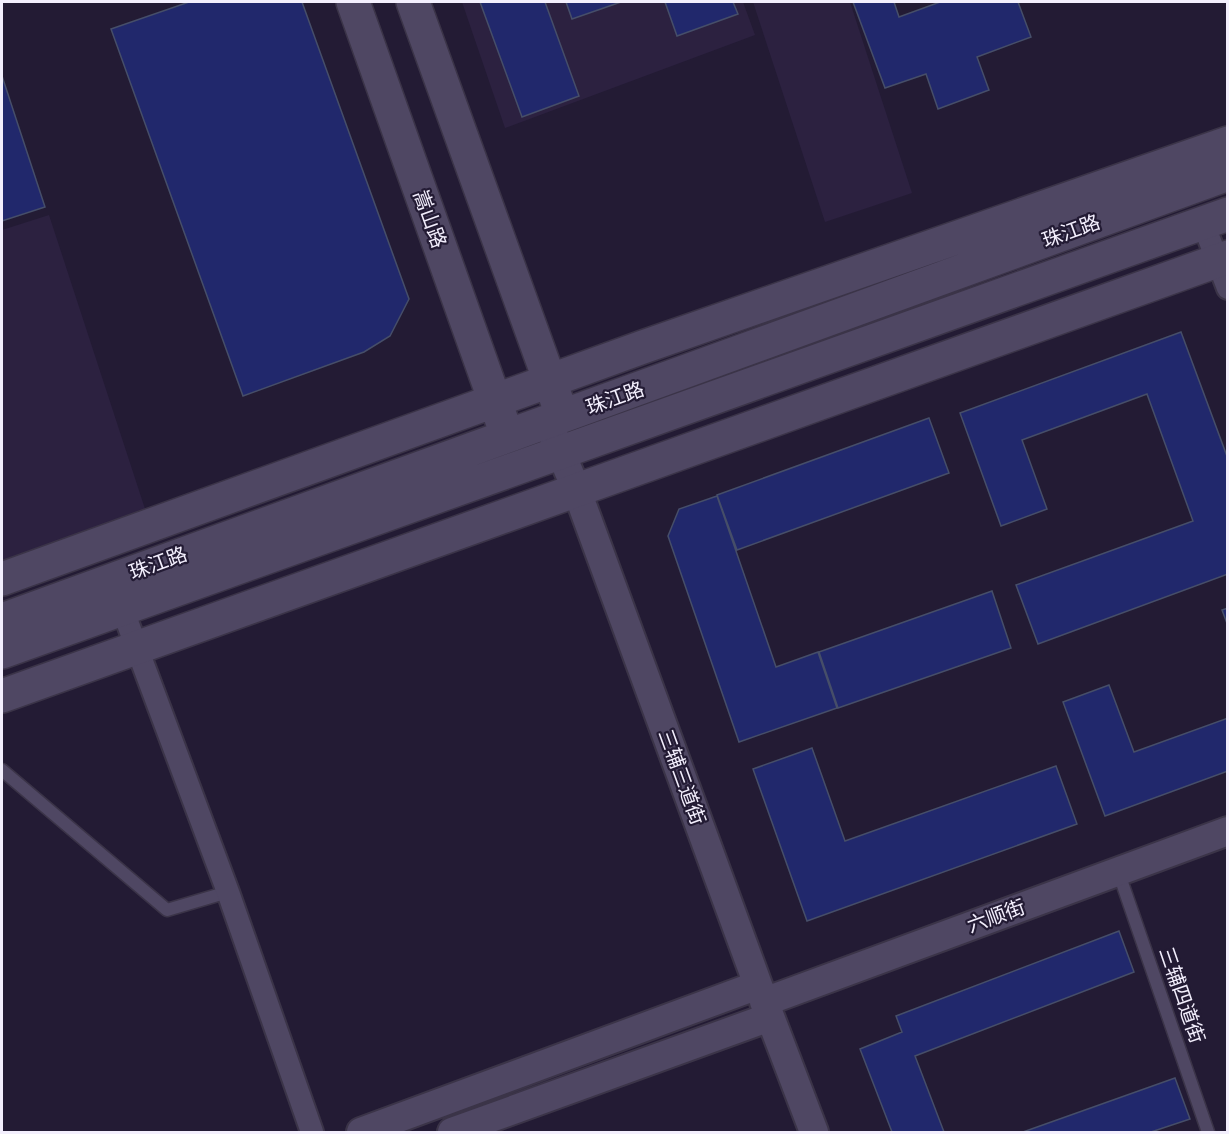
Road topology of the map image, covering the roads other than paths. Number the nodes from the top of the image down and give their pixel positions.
1 (352, 2) edge
2 (413, 2) edge
3 (1227, 143) edge
4 (1227, 174) edge
5 (1215, 219) edge
6 (1224, 269) edge
7 (550, 381) junction
8 (495, 400) junction
9 (556, 419) junction
10 (508, 437) junction
11 (561, 452) junction
12 (577, 491) junction
13 (2, 579) edge
14 (122, 608) junction
15 (2, 620) edge
16 (137, 648) junction
17 (2, 652) edge
18 (2, 696) edge
19 (2, 770) edge
20 (1227, 831) edge
21 (1118, 871) junction
22 (228, 892) junction
23 (764, 1001) junction
24 (312, 1132) edge
25 (361, 1132) edge
26 (452, 1132) edge
27 (814, 1132) edge
28 (1208, 1132) edge

1 - 8 main road, 嵩山路
2 - 7 main road
3 - 7 main road, 珠江路
4 - 9 main road, 珠江路
5 - 6 street
5 - 11 main road, 珠江路
6 - 12 main road
7 - 8 main road, 珠江路
7 - 9 main road
8 - 10 main road, 嵩山路
8 - 13 main road, 珠江路
9 - 10 main road, 珠江路
9 - 11 street, 三辅三道街
10 - 15 main road, 珠江路
11 - 12 street, 三辅三道街
11 - 14 main road, 珠江路
12 - 16 main road
12 - 23 street, 三辅三道街
14 - 16 street
14 - 17 main road, 珠江路
16 - 18 main road
16 - 22 street
19 - 22 lane
20 - 21 street, 六顺街
21 - 23 street, 六顺街
21 - 28 lane, 三辅四道街
22 - 24 street
23 - 25 street
23 - 26 street
23 - 27 street, 三辅三道街

